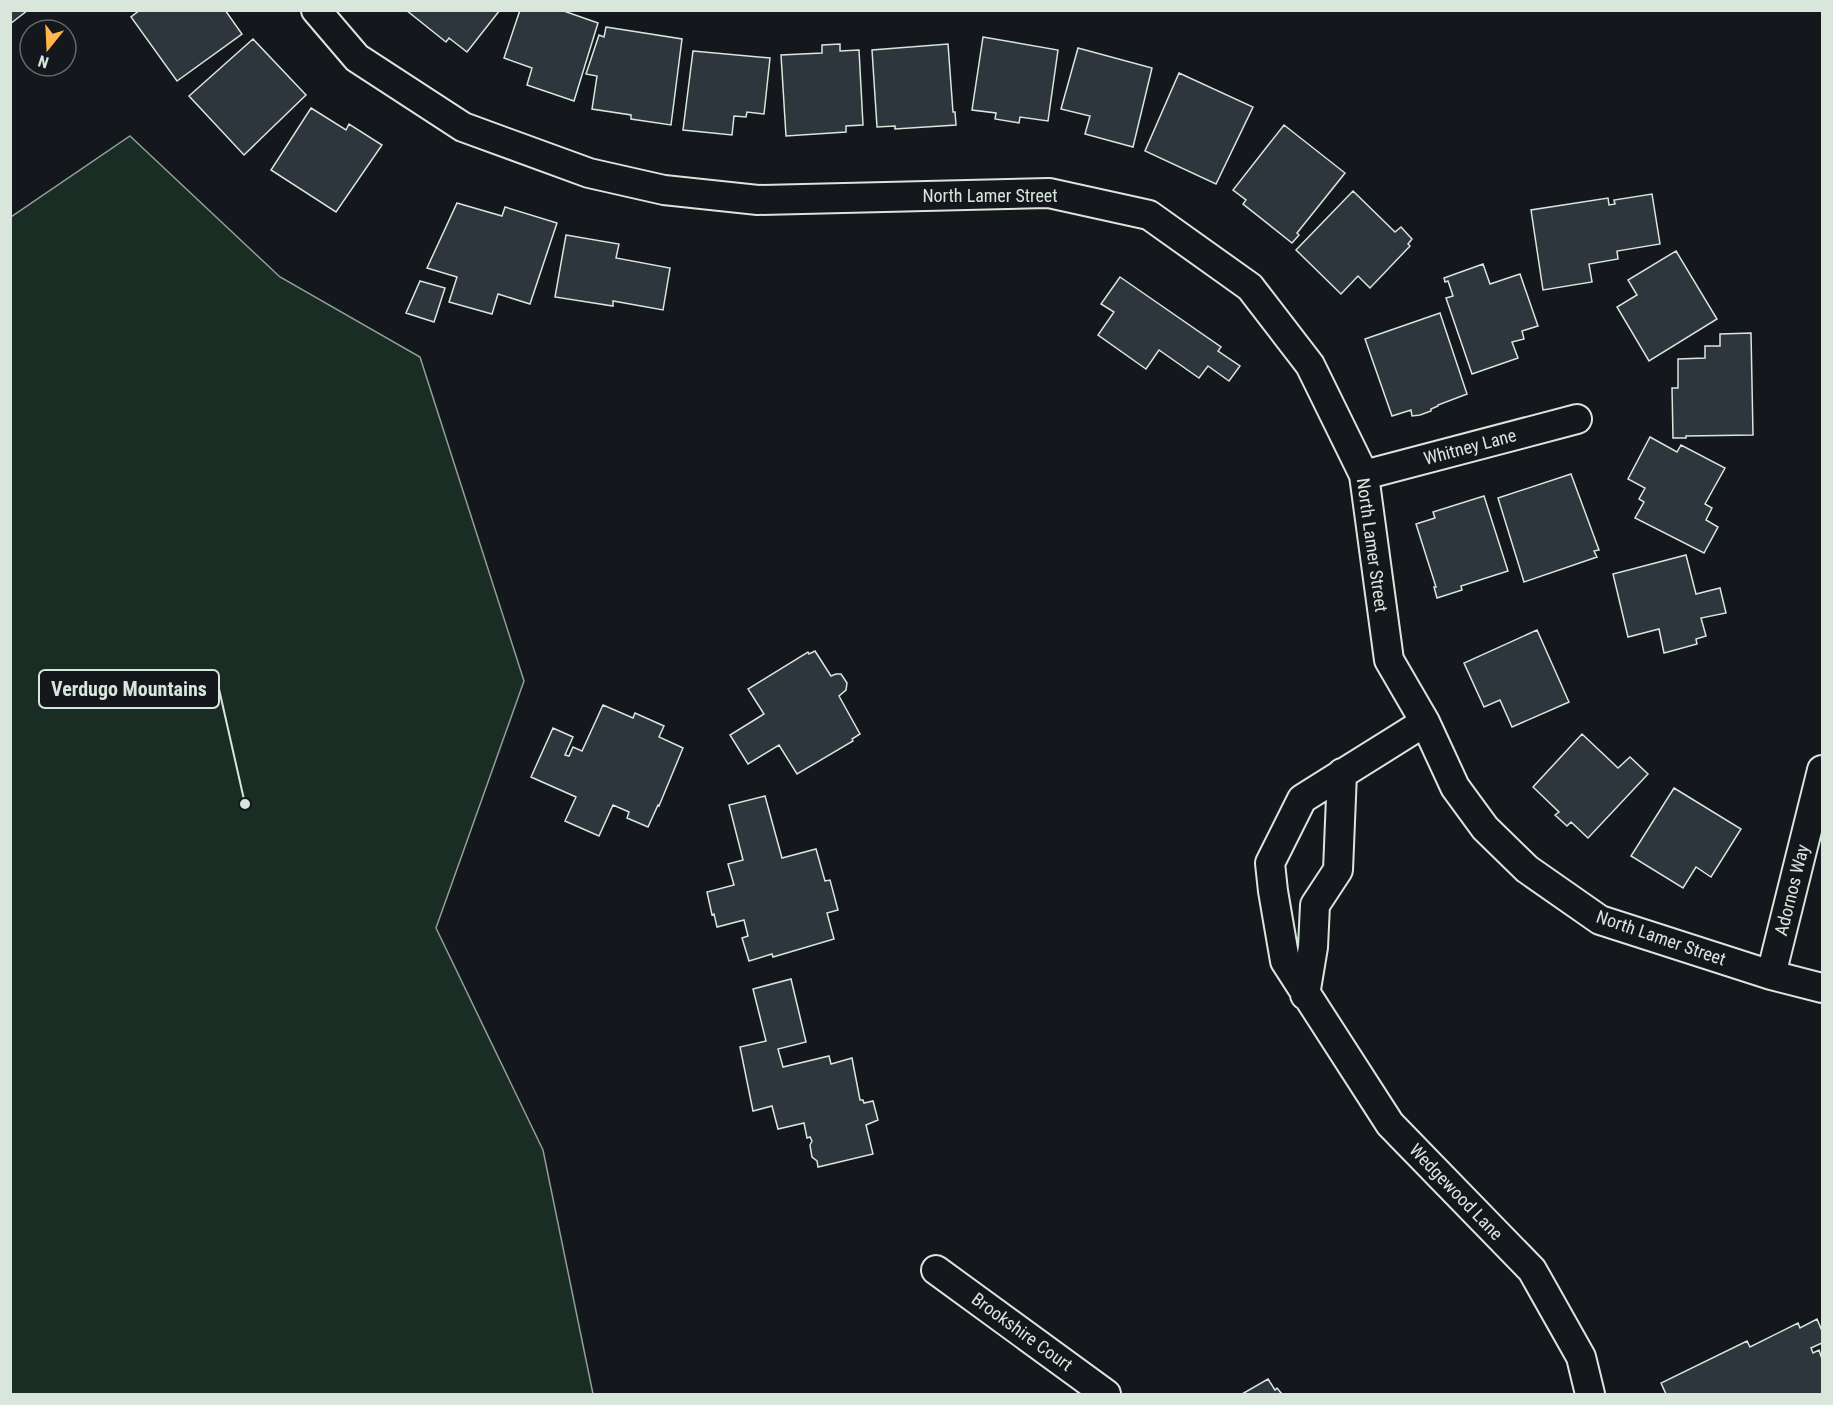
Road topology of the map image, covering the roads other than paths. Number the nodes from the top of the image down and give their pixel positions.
1 (316, 10) edge
2 (1577, 419) dead end
3 (1364, 475) junction
4 (1425, 722) junction
5 (1822, 770) edge
6 (1342, 773) junction
7 (1770, 975) junction
8 (1822, 988) edge
9 (1305, 996) junction
10 (936, 1270) dead end
11 (1106, 1395) edge
12 (1590, 1395) edge

1 - 3 street, North Lamer Street
2 - 3 street, Whitney Lane
3 - 4 street, North Lamer Street
4 - 6 street, Wedgewood Lane
4 - 7 street, North Lamer Street
5 - 7 street, Adornos Way
6 - 9 street
6 - 9 street, Wedgewood Lane
7 - 8 street, North Lamer Street
9 - 12 street, Wedgewood Lane
10 - 11 street, Brookshire Court

